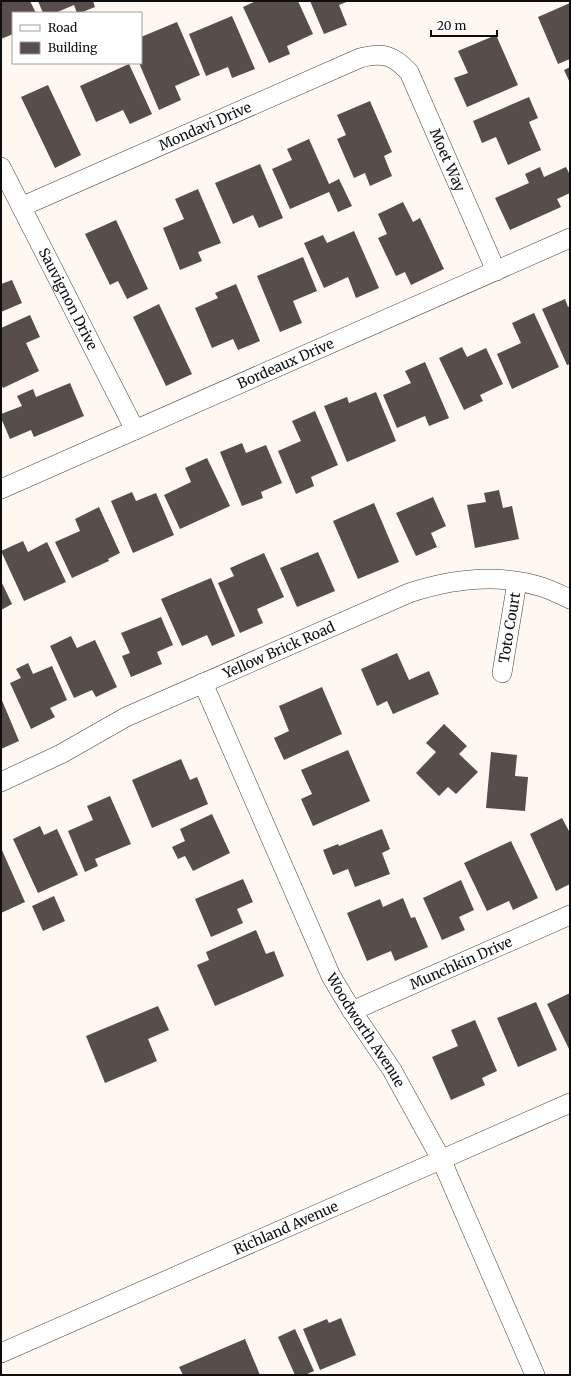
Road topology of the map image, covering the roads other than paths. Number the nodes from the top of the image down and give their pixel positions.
1 (390, 57) joint
2 (1, 167) edge
3 (21, 207) junction
4 (570, 238) edge
5 (496, 271) junction
6 (135, 430) junction
7 (1, 489) edge
8 (517, 582) junction
9 (570, 599) edge
10 (502, 673) dead end
11 (202, 683) junction
12 (1, 782) edge
13 (570, 915) edge
14 (352, 1011) junction
15 (570, 1104) edge
16 (441, 1159) junction
17 (1, 1353) edge
18 (535, 1375) edge

1 - 3 street, Mondavi Drive
1 - 5 street, Moet Way
2 - 3 street, Sauvignon Drive
3 - 6 street, Sauvignon Drive
4 - 5 street, Bordeaux Drive
5 - 6 street, Bordeaux Drive
6 - 7 street, Bordeaux Drive
8 - 9 street, Yellow Brick Road
8 - 10 street, Toto Court
8 - 11 street, Yellow Brick Road
11 - 12 street, Yellow Brick Road
11 - 14 street, Woodworth Avenue
13 - 14 street, Munchkin Drive
14 - 16 street, Woodworth Avenue
15 - 16 street, Richland Avenue
16 - 17 street, Richland Avenue
16 - 18 street, Woodworth Avenue

